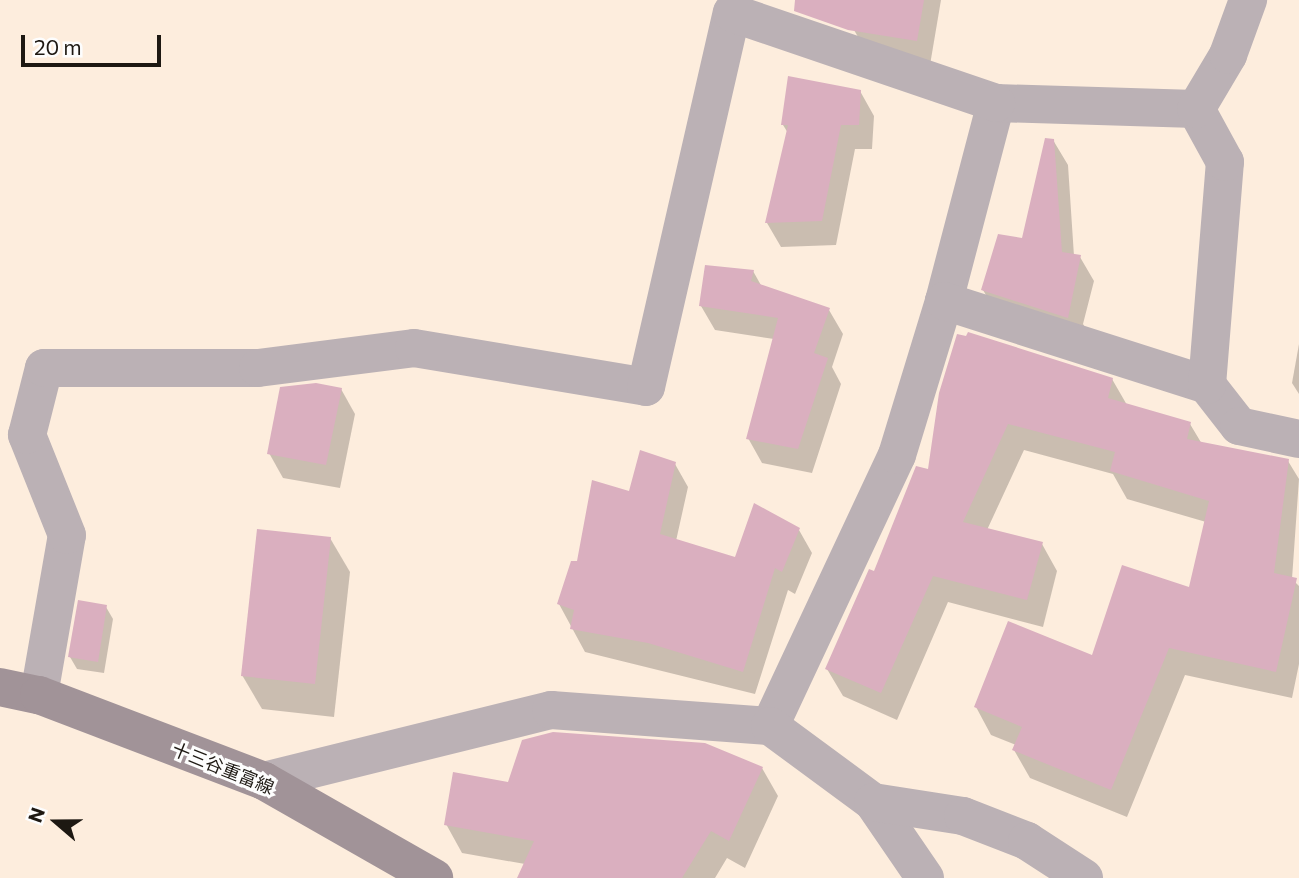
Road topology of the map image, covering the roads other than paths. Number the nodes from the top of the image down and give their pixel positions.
1 (1248, 0) edge
2 (996, 103) junction
3 (1196, 109) junction
4 (944, 301) junction
5 (1207, 384) junction
6 (1299, 439) edge
7 (0, 687) edge
8 (39, 695) junction
9 (770, 726) junction
10 (264, 782) junction
11 (873, 802) junction
12 (434, 878) edge
13 (925, 878) edge
14 (1084, 878) edge

1 - 3 street
2 - 3 street
2 - 4 street
2 - 8 street
3 - 5 street
4 - 5 street
4 - 9 street
5 - 6 street
7 - 8 main road, 十三谷重富線
8 - 10 main road, 十三谷重富線
9 - 10 street
9 - 11 street
10 - 12 main road, 十三谷重富線
11 - 13 street
11 - 14 street

